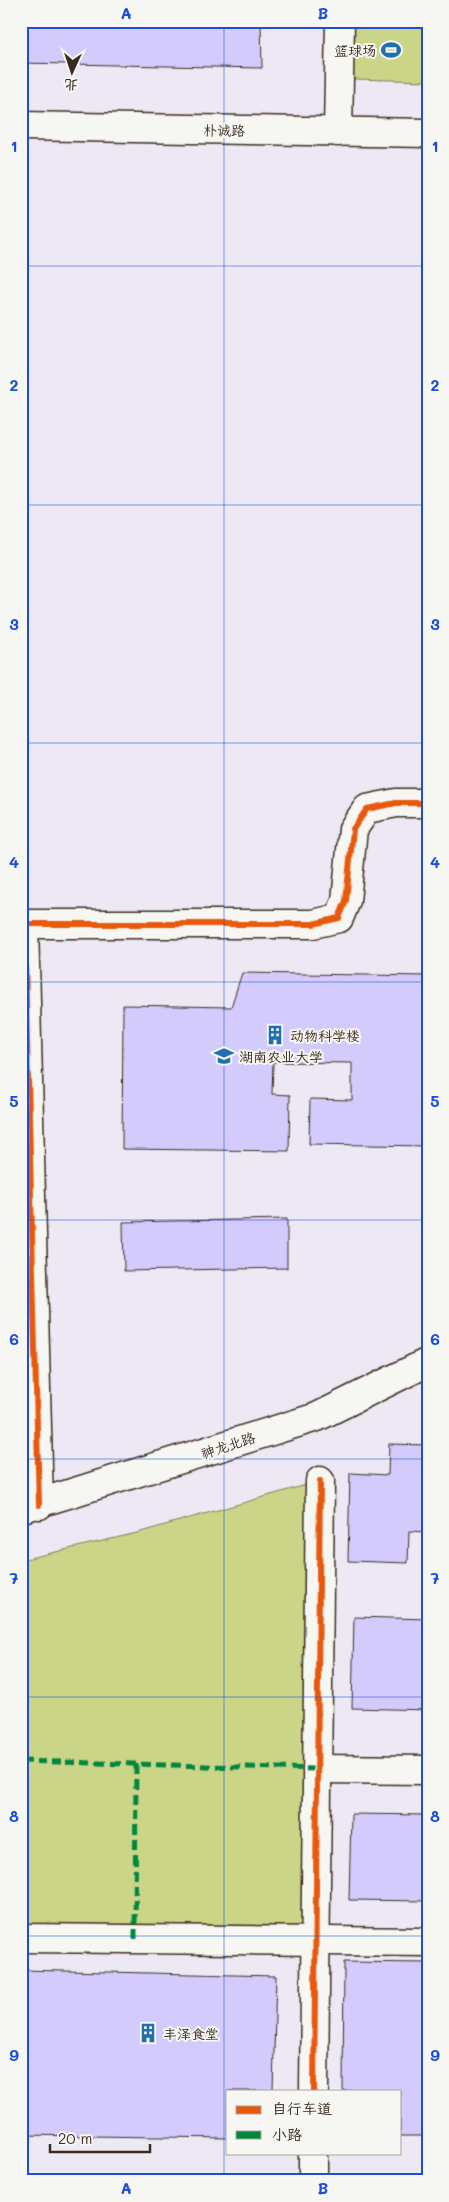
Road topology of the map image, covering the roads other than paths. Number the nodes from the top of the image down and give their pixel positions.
1 (340, 21) edge
2 (21, 126) edge
3 (338, 132) junction
4 (428, 133) edge
5 (428, 803) edge
6 (23, 924) edge
7 (428, 1362) edge
8 (320, 1481) dead end
9 (30, 1507) edge
10 (317, 1769) junction
11 (428, 1770) edge
12 (21, 1938) edge
13 (315, 1941) junction
14 (428, 1942) edge
15 (314, 2090) edge
16 (313, 2154) edge
17 (313, 2181) edge

1 - 3 street
2 - 3 street, 朴诚路
3 - 4 street, 朴诚路
5 - 6 street
6 - 9 street
7 - 9 street, 神龙北路
8 - 10 street
10 - 11 street
10 - 13 street
12 - 13 street
13 - 14 street
13 - 15 street
16 - 17 street

